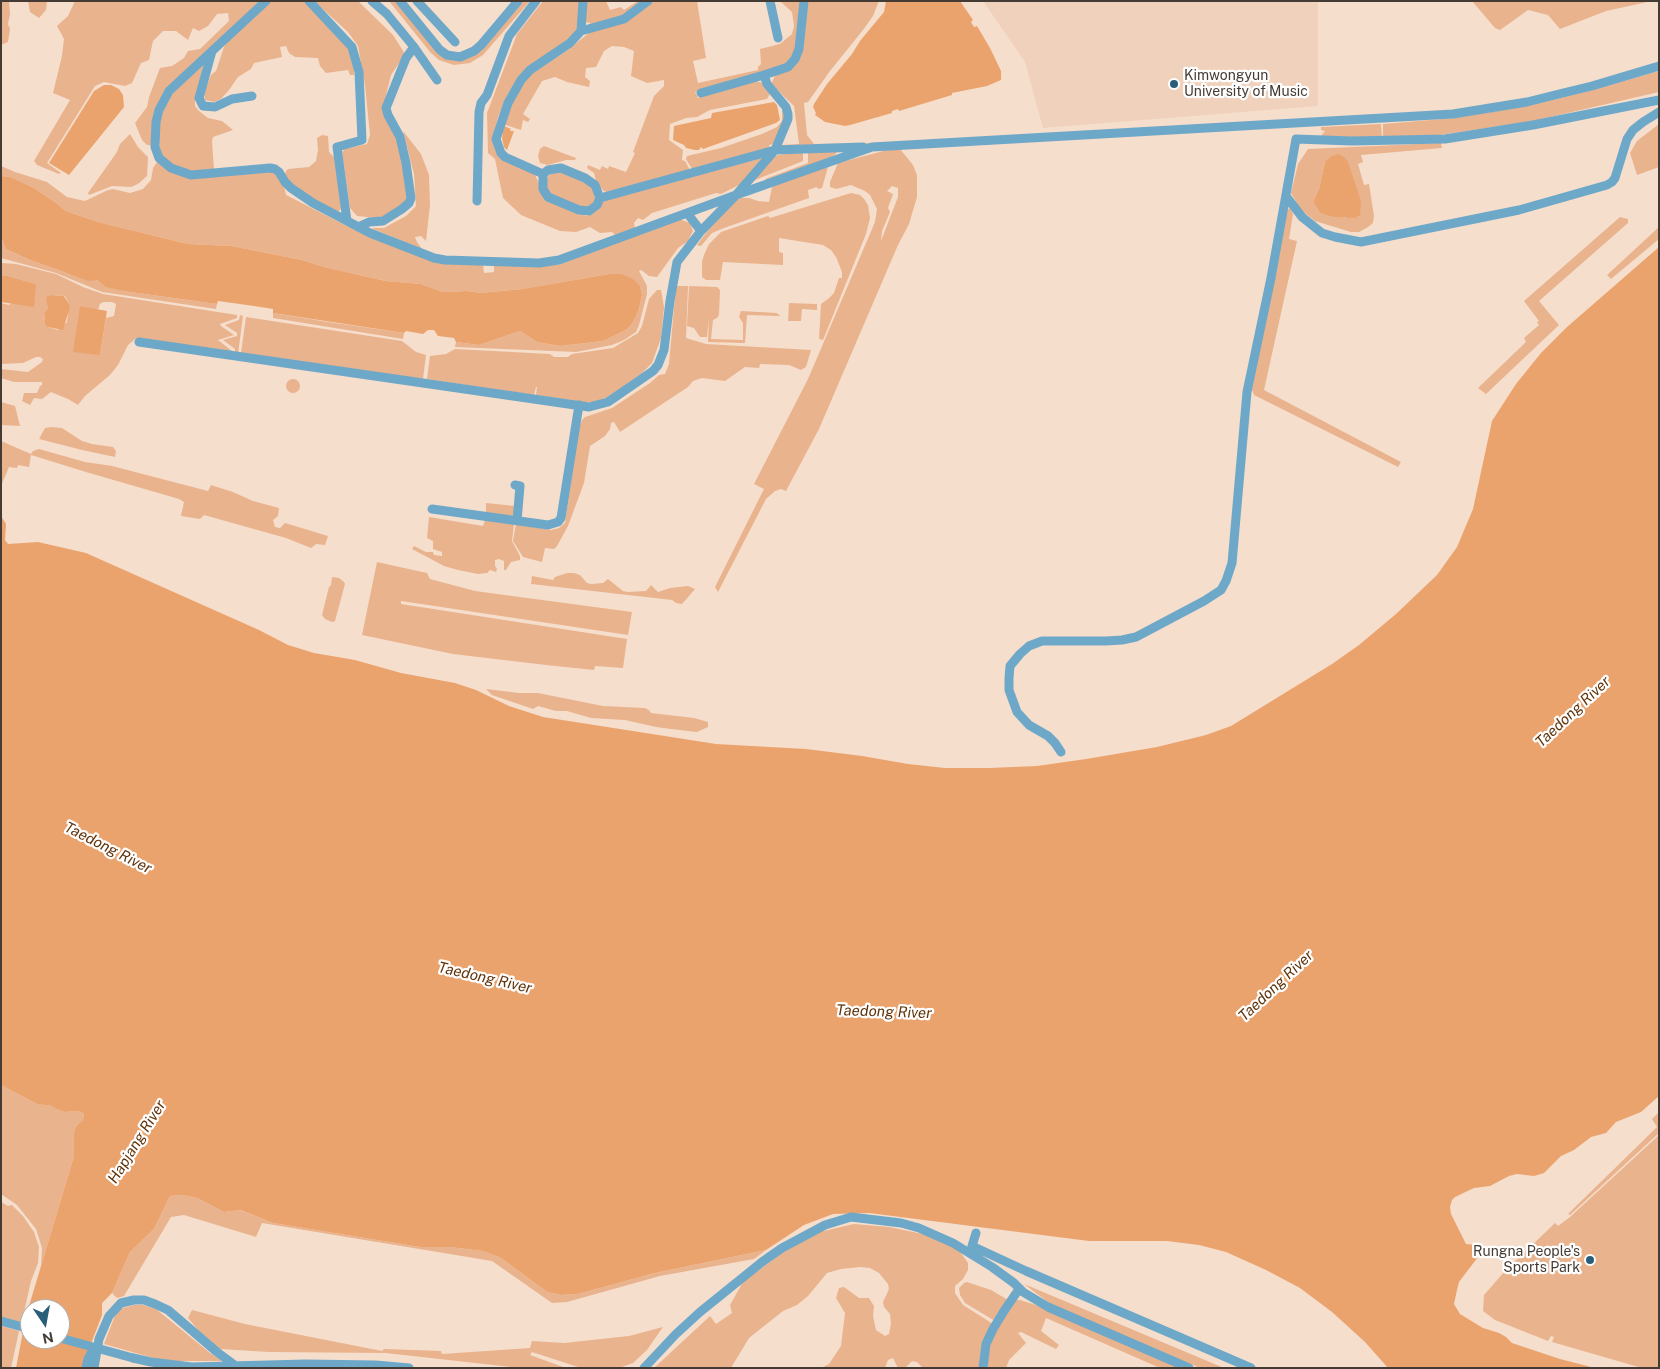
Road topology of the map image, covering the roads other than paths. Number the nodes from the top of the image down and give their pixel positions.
1 (266, 1) edge
2 (309, 1) edge
3 (372, 1) edge
4 (400, 1) edge
5 (417, 1) edge
6 (518, 1) edge
7 (536, 1) edge
8 (583, 1) edge
9 (648, 1) edge
10 (770, 1) edge
11 (804, 1) edge
12 (581, 31) junction
13 (778, 38) dead end
14 (454, 42) dead end
15 (414, 47) junction
16 (212, 50) junction
17 (1659, 66) edge
18 (764, 76) junction
19 (437, 80) dead end
20 (701, 93) dead end
21 (252, 96) dead end
22 (1659, 100) edge
23 (1659, 112) edge
24 (872, 147) junction
25 (775, 150) junction
26 (543, 174) junction
27 (736, 195) junction
28 (1286, 196) junction
29 (600, 198) junction
30 (477, 202) dead end
31 (687, 213) junction
32 (347, 221) junction
33 (358, 227) junction
34 (700, 231) junction
35 (139, 342) dead end
36 (579, 406) junction
37 (515, 485) dead end
38 (432, 509) dead end
39 (517, 521) junction
40 (1061, 752) dead end
41 (976, 1234) dead end
42 (1019, 1289) junction
43 (1, 1321) edge
44 (20, 1326) edge
45 (99, 1339) junction
46 (70, 1341) edge
47 (282, 1366) edge
48 (237, 1367) edge
49 (86, 1368) edge
50 (94, 1368) edge
51 (409, 1368) edge
52 (644, 1368) edge
53 (984, 1368) edge
54 (1189, 1368) edge
55 (1251, 1368) edge

1 - 16 street
2 - 32 street
3 - 15 street
4 - 6 street
5 - 14 street
7 - 30 street
8 - 12 street
9 - 12 street
10 - 13 street
11 - 18 street
12 - 26 street
15 - 19 street
15 - 33 street
16 - 21 street
16 - 32 street
17 - 24 street
18 - 20 street
18 - 25 street
22 - 28 street
23 - 28 street
24 - 25 street
24 - 27 street
25 - 27 street
25 - 29 street
26 - 29 street
26 - 29 street
27 - 31 street
27 - 34 street
28 - 40 street
31 - 33 street
31 - 34 street
32 - 33 street
34 - 36 street
35 - 36 street
36 - 39 street
37 - 39 street
38 - 39 street
41 - 55 street
42 - 52 street
42 - 53 street
42 - 54 street
43 - 44 street
45 - 48 street
45 - 49 street
45 - 50 street
46 - 48 street, bridge
47 - 48 street
47 - 51 street

